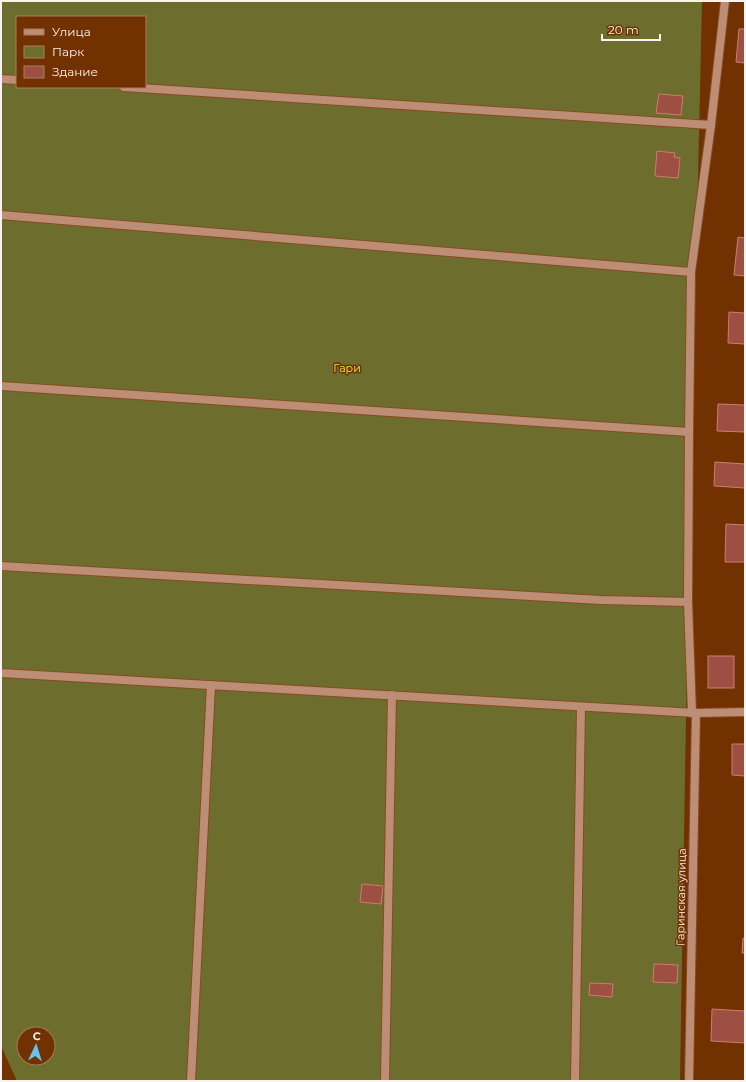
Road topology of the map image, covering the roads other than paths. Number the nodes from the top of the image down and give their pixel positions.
1 (725, 1) edge
2 (1, 79) edge
3 (16, 80) edge
4 (139, 88) edge
5 (711, 126) junction
6 (1, 215) edge
7 (691, 272) junction
8 (1, 386) edge
9 (689, 432) junction
10 (1, 566) edge
11 (688, 602) junction
12 (1, 673) edge
13 (211, 685) junction
14 (392, 695) junction
15 (581, 707) junction
16 (745, 712) edge
17 (694, 713) junction
18 (191, 1081) edge
19 (385, 1081) edge
20 (575, 1081) edge
21 (689, 1081) edge

1 - 5 street, Гаринская улица
2 - 3 street
4 - 5 street
5 - 7 street, Гаринская улица
6 - 7 street
7 - 9 street, Гаринская улица
8 - 9 street
9 - 11 street, Гаринская улица
10 - 11 street
11 - 17 street, Гаринская улица
12 - 13 street
13 - 14 street
13 - 18 street
14 - 15 street
14 - 19 street
15 - 17 street
15 - 20 street
16 - 17 street
17 - 21 street, Гаринская улица

